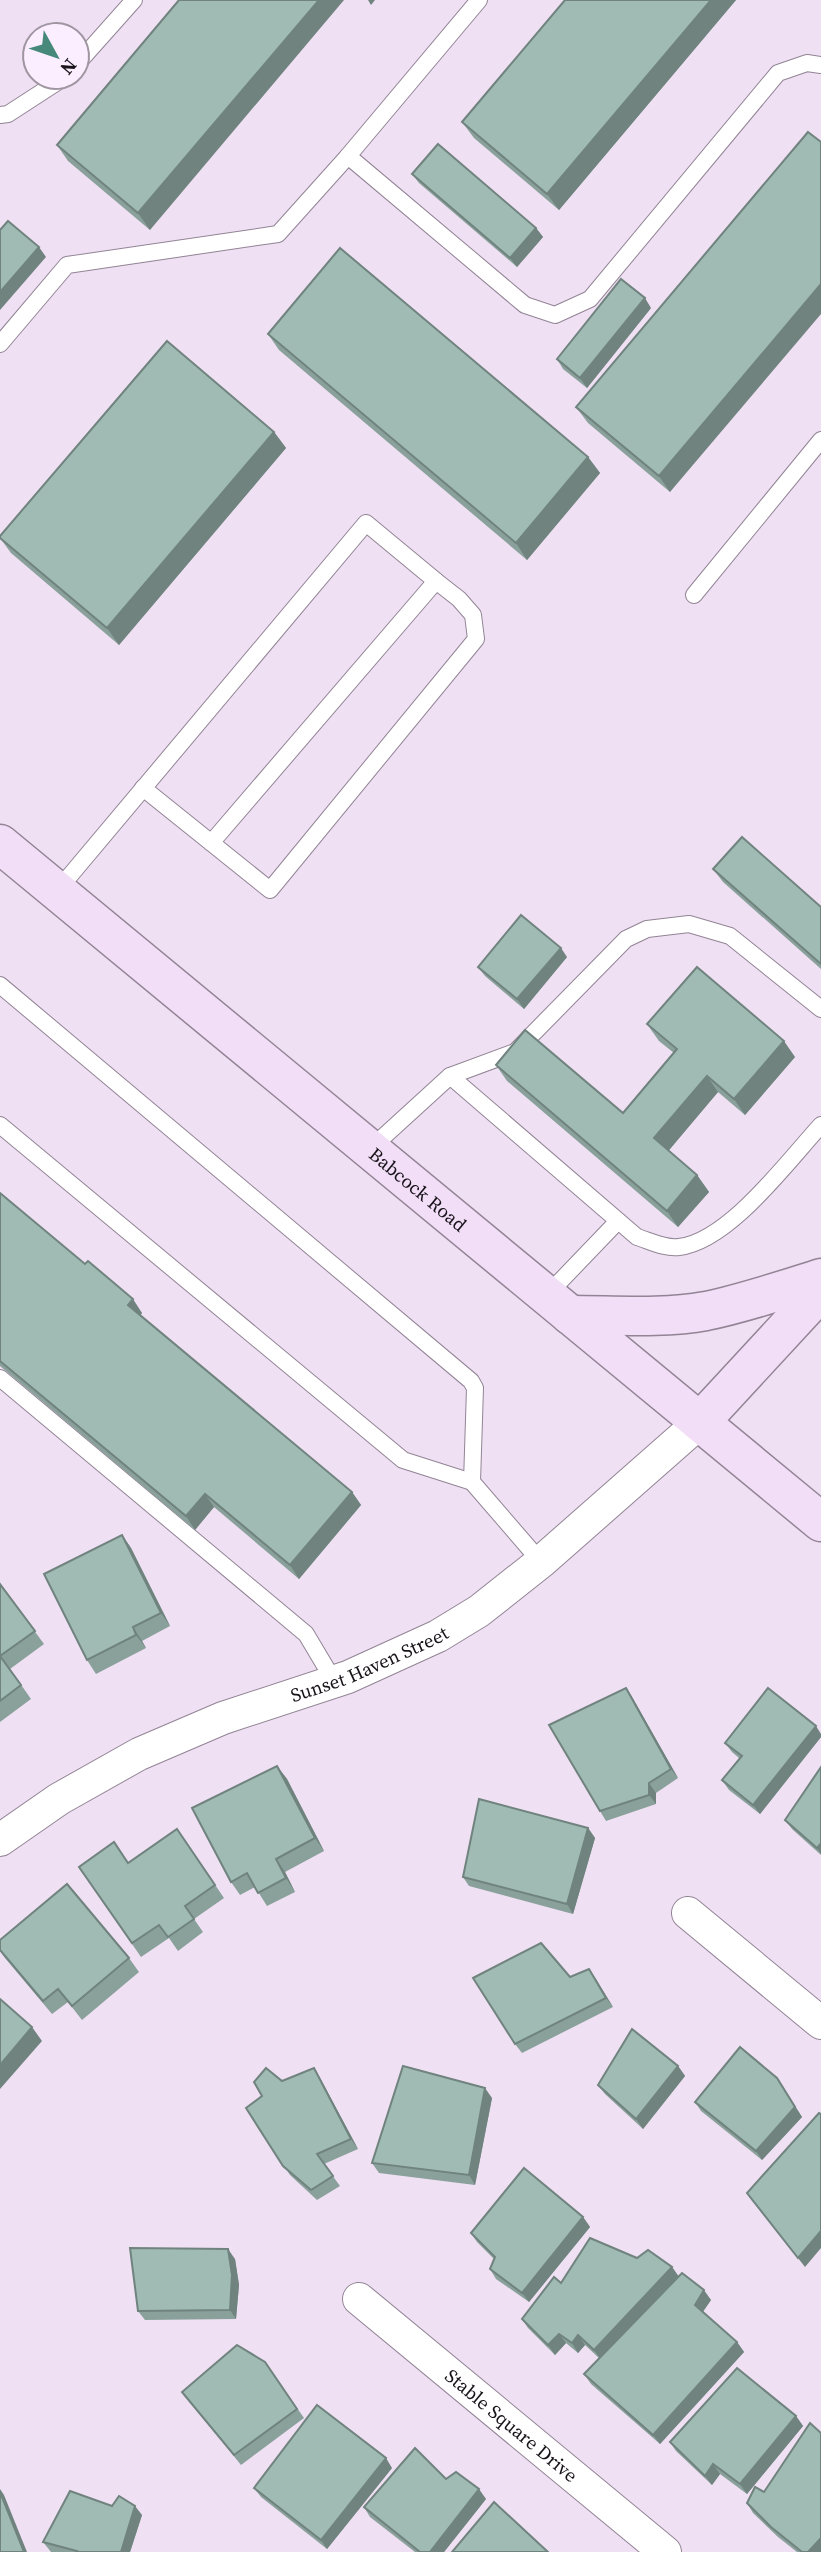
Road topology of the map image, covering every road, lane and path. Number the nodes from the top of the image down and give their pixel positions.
1 (134, 0) edge
2 (479, 0) edge
3 (91, 48) edge
4 (821, 65) edge
5 (43, 91) edge
6 (0, 115) edge
7 (348, 156) junction
8 (0, 344) edge
9 (821, 440) edge
10 (436, 581) junction
11 (694, 595) dead end
12 (143, 788) junction
13 (211, 843) junction
14 (0, 844) edge
15 (57, 891) junction
16 (0, 985) edge
17 (821, 1009) edge
18 (450, 1076) junction
19 (0, 1125) edge
20 (821, 1125) edge
21 (369, 1150) junction
22 (618, 1221) junction
23 (821, 1278) edge
24 (821, 1291) edge
25 (558, 1306) junction
26 (0, 1378) edge
27 (700, 1422) junction
28 (472, 1482) junction
29 (821, 1522) edge
30 (541, 1562) junction
31 (334, 1681) junction
32 (0, 1840) edge
33 (688, 1913) dead end
34 (821, 2023) edge
35 (359, 2299) dead end
36 (665, 2552) edge

1 - 3 lane
2 - 7 lane
4 - 7 lane
5 - 6 lane
7 - 8 lane
9 - 11 lane
10 - 12 lane
10 - 13 lane
10 - 13 lane
12 - 13 lane
12 - 15 lane
14 - 15 main road, Babcock Road
15 - 21 main road, Babcock Road
16 - 28 lane
17 - 18 lane
18 - 21 lane
18 - 22 lane
19 - 28 lane
20 - 22 lane
21 - 25 main road, Babcock Road
22 - 25 lane
23 - 25 main road
24 - 27 main road
25 - 27 main road, Babcock Road
26 - 31 lane
27 - 29 main road, Babcock Road
27 - 30 street, Sunset Haven Street
28 - 30 lane
30 - 31 street, Sunset Haven Street
31 - 32 street, Sunset Haven Street
33 - 34 street
35 - 36 street, Stable Square Drive

